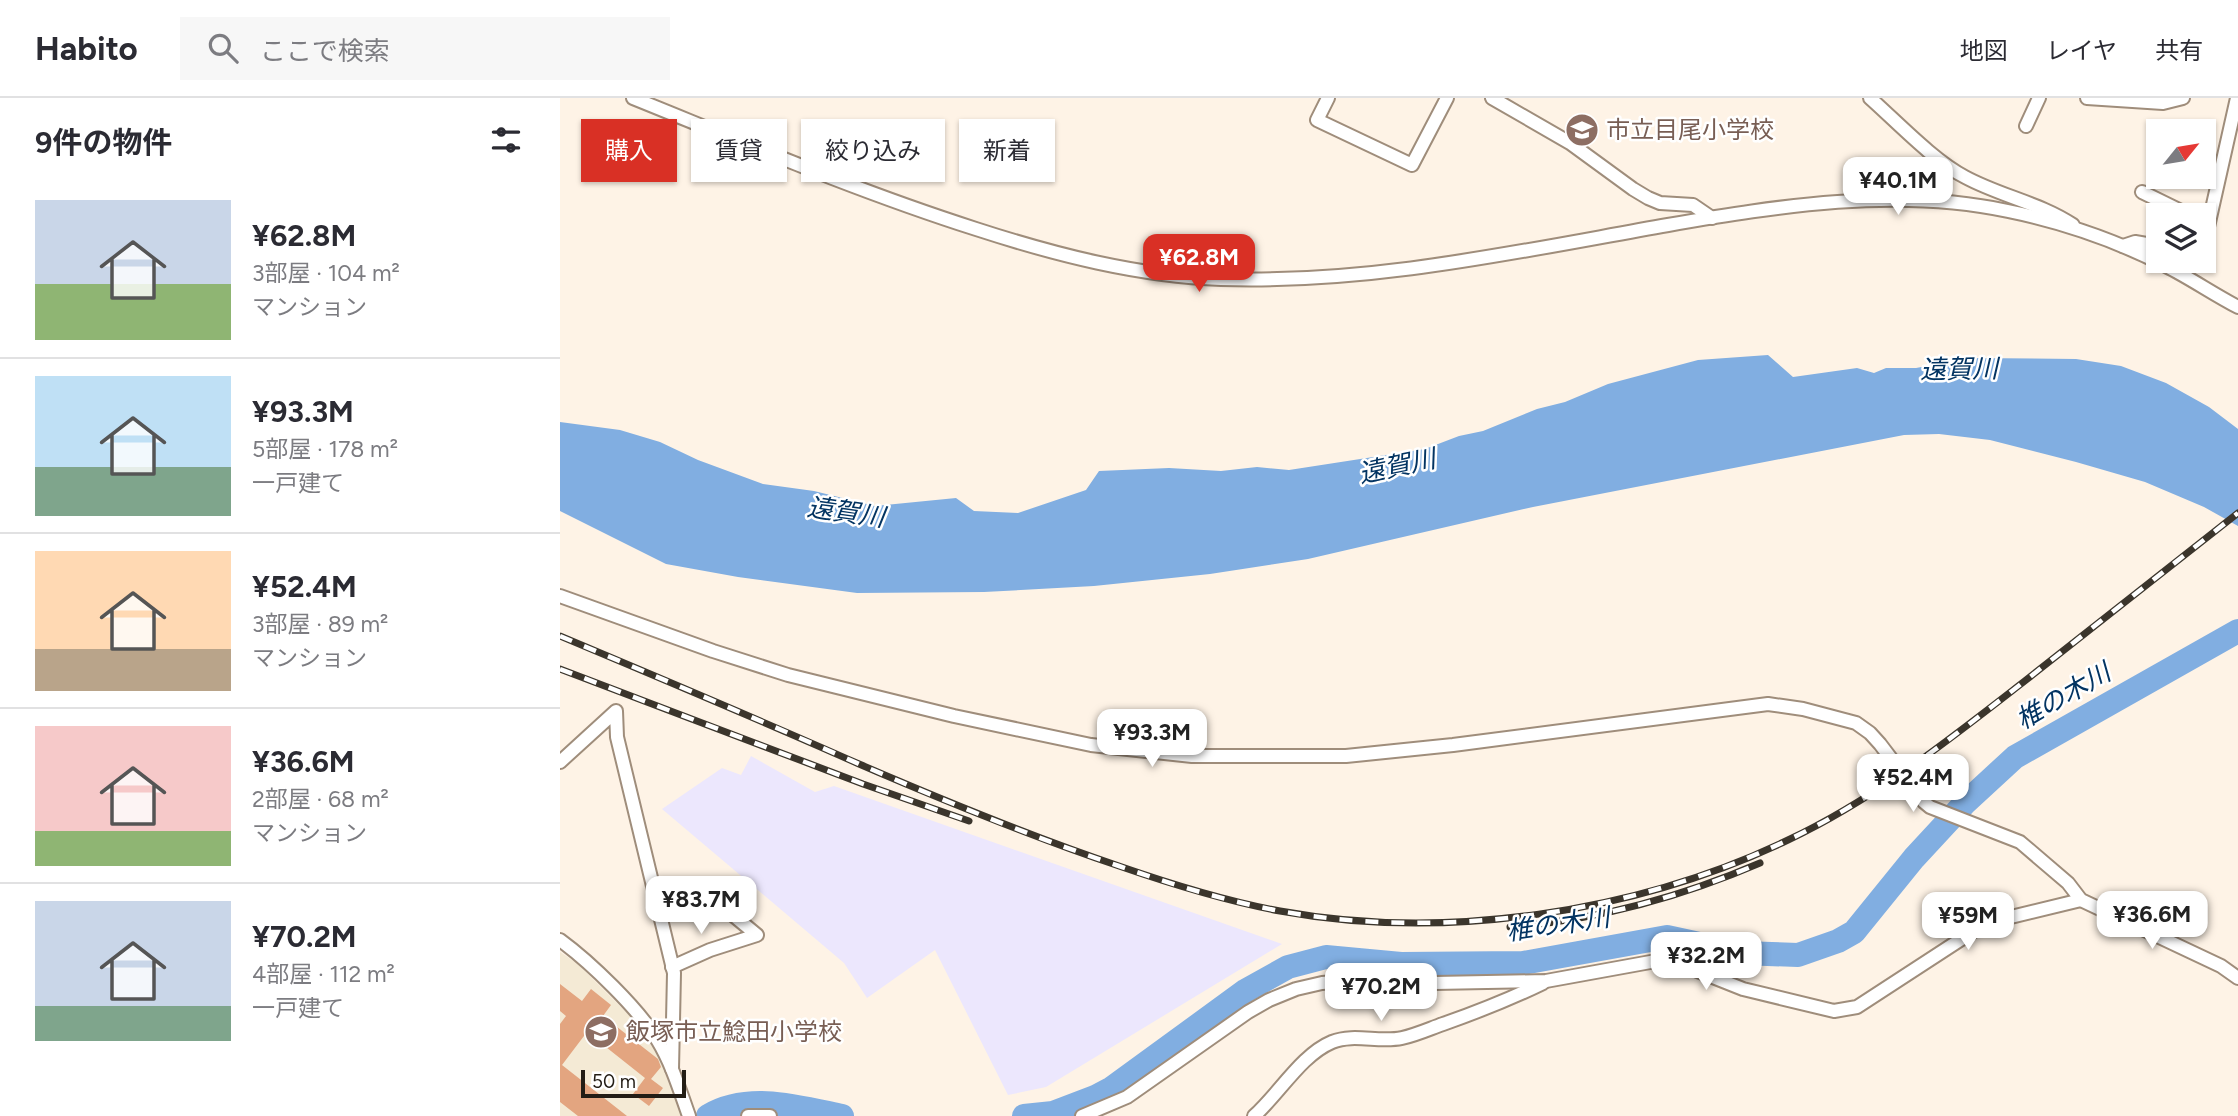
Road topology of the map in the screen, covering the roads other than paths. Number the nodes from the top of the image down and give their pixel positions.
1 (633, 98) edge
2 (1328, 98) edge
3 (1447, 98) edge
4 (1492, 98) edge
5 (1870, 98) edge
6 (2039, 98) edge
7 (2087, 98) edge
8 (2183, 98) edge
9 (2237, 98) edge
10 (2026, 127) dead end
11 (2146, 198) dead end
12 (2159, 203) edge
13 (2211, 203) edge
14 (1712, 218) junction
15 (2084, 233) junction
16 (2146, 244) edge
17 (2123, 246) junction
18 (2238, 307) edge
19 (560, 596) edge
20 (560, 762) edge
21 (2081, 900) junction
22 (722, 905) dead end
23 (560, 940) edge
24 (672, 967) junction
25 (2238, 978) edge
26 (1546, 981) junction
27 (672, 1069) junction
28 (689, 1116) edge
29 (748, 1116) edge
30 (770, 1116) edge
31 (1082, 1116) edge
32 (1254, 1116) edge

1 - 14 street
2 - 3 street
4 - 14 street
5 - 15 street
6 - 10 street
7 - 8 street
9 - 13 street
11 - 12 street
14 - 15 street
15 - 17 street
16 - 17 street
17 - 18 street
19 - 21 street
20 - 24 street
21 - 25 street
21 - 26 street
22 - 24 street
23 - 27 street
24 - 27 street
26 - 31 street
26 - 32 street
27 - 28 street
29 - 30 street

